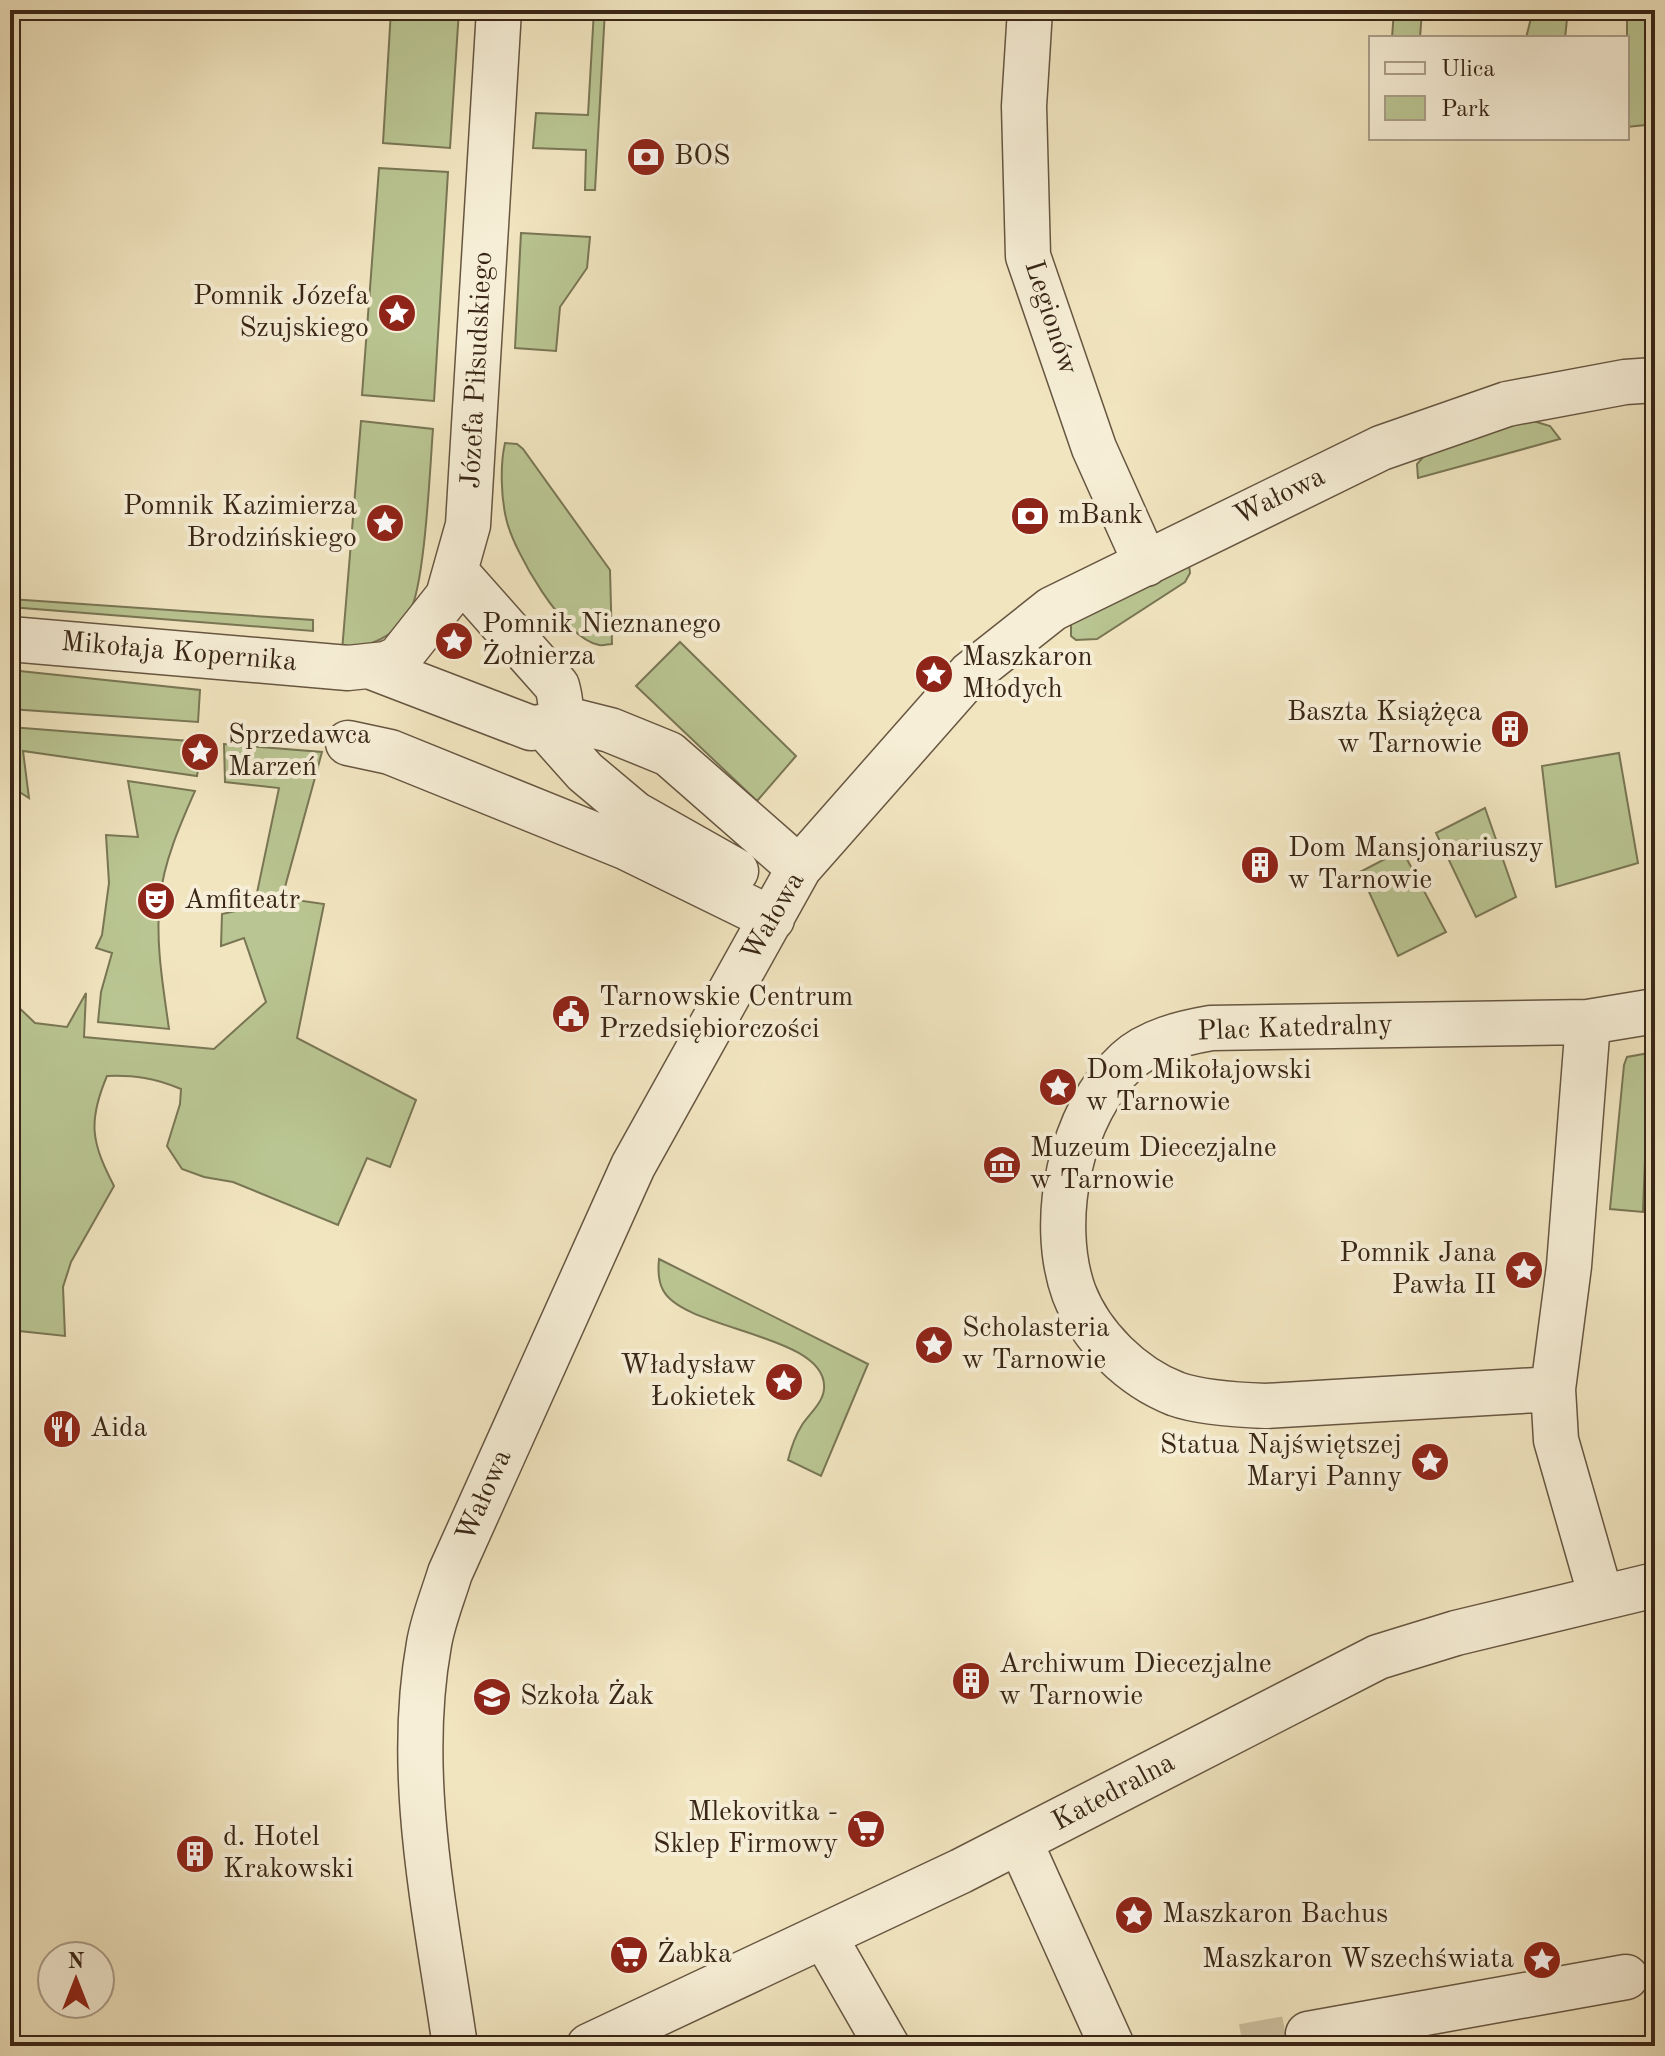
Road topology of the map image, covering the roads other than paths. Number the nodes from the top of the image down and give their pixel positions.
1 (499, 10) edge
2 (1030, 10) edge
3 (1655, 380) edge
4 (1146, 564) junction
5 (456, 572) junction
6 (10, 639) edge
7 (358, 667) junction
8 (552, 722) junction
9 (348, 743) dead end
10 (785, 895) junction
11 (1655, 1011) edge
12 (1588, 1022) junction
13 (1553, 1389) junction
14 (1655, 1585) edge
15 (1601, 1597) junction
16 (1020, 1842) junction
17 (824, 1936) junction
18 (1626, 1977) dead end
19 (1308, 2034) tunnel mouth
20 (1114, 2043) edge
21 (455, 2046) edge
22 (589, 2046) edge
23 (887, 2046) edge

1 - 5 street, Józefa Piłsudskiego
2 - 4 street, Legionów
3 - 4 street, Wałowa
4 - 10 street, Wałowa
5 - 7 street, Józefa Piłsudskiego
5 - 8 street
6 - 7 street, Mikołaja Kopernika
7 - 8 street
8 - 10 street
8 - 10 street
9 - 10 street
10 - 21 street, Wałowa
11 - 12 street, Plac Katedralny
12 - 13 street
12 - 13 street, Plac Katedralny
13 - 15 street
14 - 15 street, Katedralna
15 - 16 street, Katedralna
16 - 17 street, Katedralna
16 - 20 street
17 - 22 street, Katedralna
17 - 23 street
18 - 19 street

